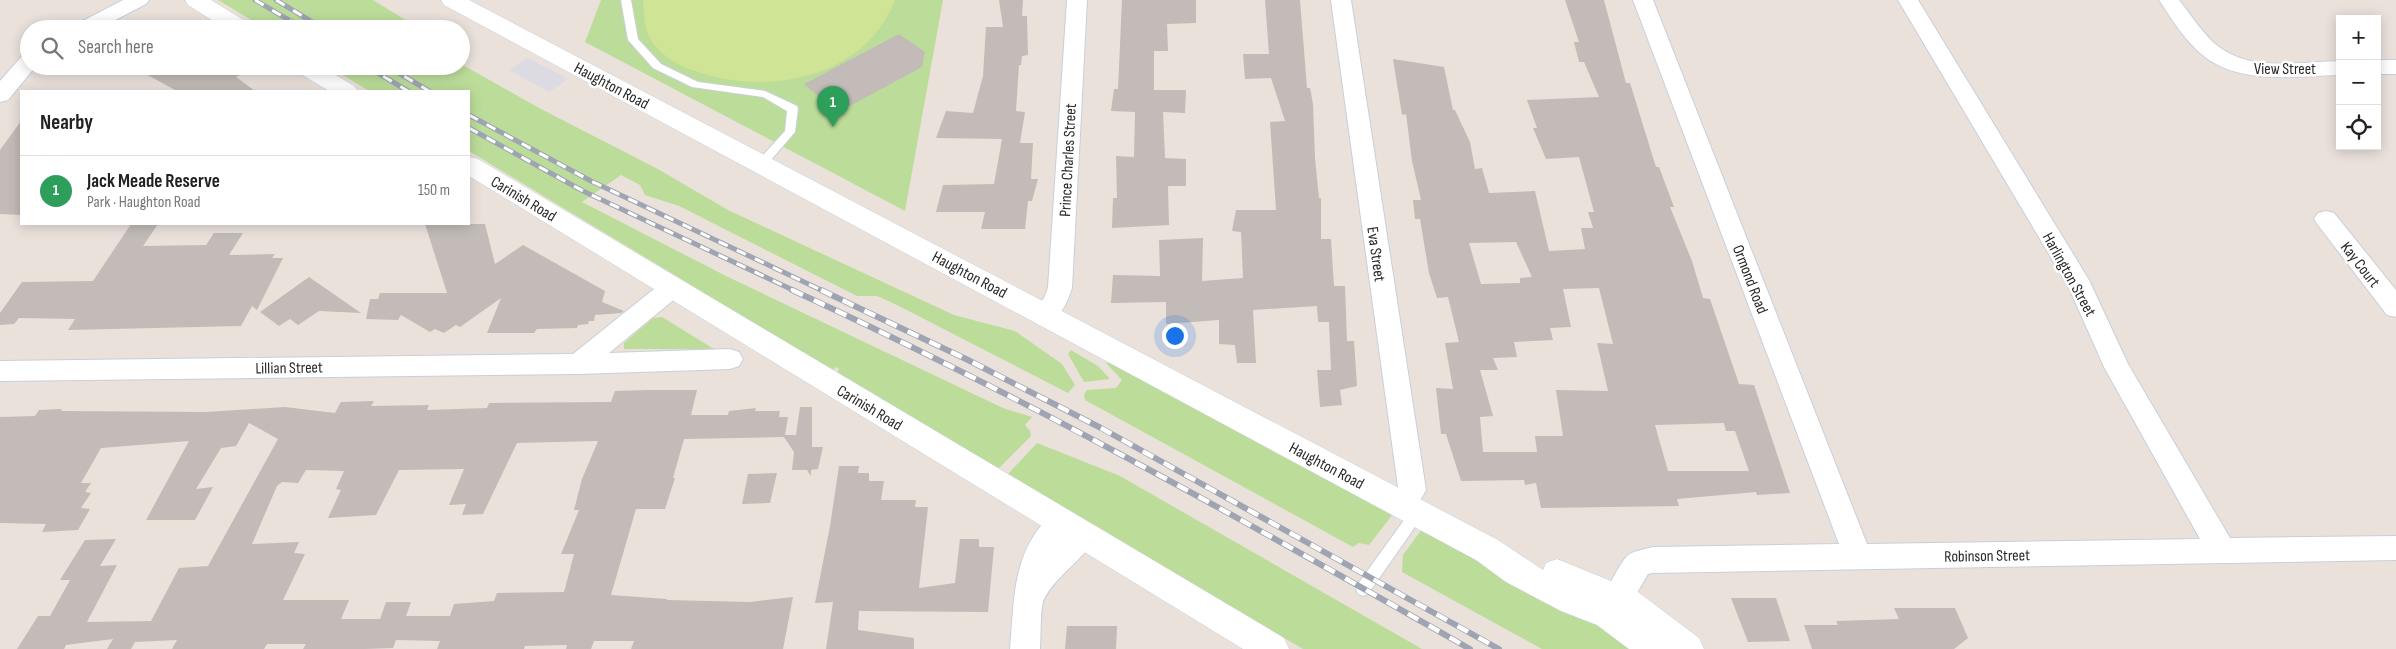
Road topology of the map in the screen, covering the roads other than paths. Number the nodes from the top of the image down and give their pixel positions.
1 (139, 0) edge
2 (196, 0) edge
3 (452, 0) edge
4 (626, 0) edge
5 (1077, 0) edge
6 (1341, 0) edge
7 (1643, 0) edge
8 (1908, 0) edge
9 (2170, 0) edge
10 (100, 20) edge
11 (228, 20) edge
12 (2381, 67) edge
13 (2396, 67) edge
14 (2336, 68) edge
15 (20, 72) edge
16 (319, 75) edge
17 (344, 90) edge
18 (0, 95) edge
19 (761, 164) junction
20 (470, 166) edge
21 (2326, 219) dead end
22 (672, 287) junction
23 (2396, 308) edge
24 (1044, 314) junction
25 (730, 359) dead end
26 (578, 364) junction
27 (0, 371) edge
28 (1409, 509) junction
29 (1071, 529) junction
30 (2396, 548) edge
31 (2223, 552) junction
32 (1858, 557) junction
33 (1363, 589) dead end
34 (1614, 606) junction
35 (1025, 649) edge
36 (1272, 649) edge
37 (1660, 649) edge
38 (1687, 649) edge

1 - 10 street
2 - 11 street
3 - 19 street, Haughton Road
4 - 19 lane
5 - 24 street, Prince Charles Street
6 - 28 street, Eva Street
7 - 32 street, Ormond Road
8 - 31 street, Harlington Street
9 - 14 street, View Street
12 - 13 street
15 - 18 street
16 - 17 street
19 - 24 street, Haughton Road
20 - 22 street, Carinish Road
21 - 23 street, Kay Court
22 - 26 street
22 - 29 street, Carinish Road
24 - 28 street, Haughton Road
25 - 26 street, Lillian Street
26 - 27 street, Lillian Street
28 - 33 lane
28 - 34 street, Haughton Road
29 - 35 street
29 - 36 street, Carinish Road
30 - 31 street, Robinson Street
31 - 32 street, Robinson Street
32 - 34 street, Robinson Street
34 - 37 street, Haughton Road
34 - 38 street, Haughton Road

